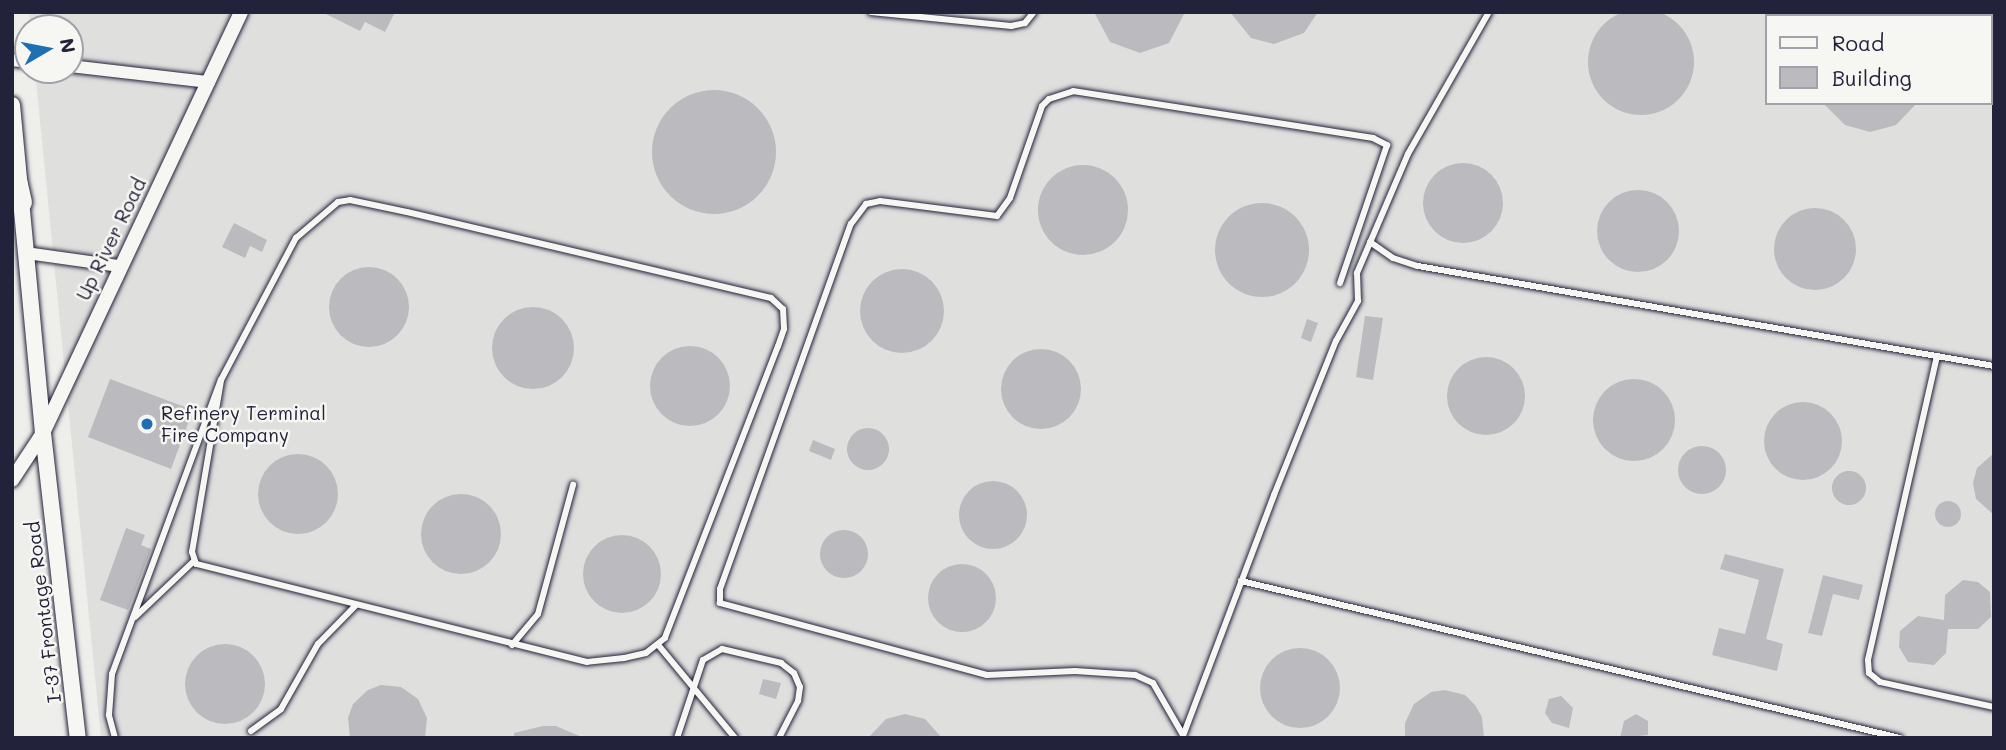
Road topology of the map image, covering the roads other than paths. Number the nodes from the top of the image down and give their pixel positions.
1 (241, 12) edge
2 (871, 12) edge
3 (1034, 12) edge
4 (1489, 12) edge
5 (84, 68) edge
6 (209, 82) junction
7 (12, 105) edge
8 (12, 162) edge
9 (20, 202) junction
10 (1370, 242) junction
11 (26, 253) junction
12 (119, 266) junction
13 (1340, 283) dead end
14 (1937, 356) junction
15 (1994, 366) edge
16 (221, 380) junction
17 (43, 433) junction
18 (12, 480) edge
19 (573, 485) dead end
20 (194, 561) junction
21 (1241, 581) junction
22 (356, 606) junction
23 (131, 622) junction
24 (512, 645) junction
25 (659, 646) junction
26 (693, 689) junction
27 (1994, 708) edge
28 (251, 731) dead end
29 (1183, 736) edge
30 (78, 738) edge
31 (115, 738) edge
32 (677, 738) edge
33 (735, 738) edge
34 (779, 738) edge
35 (1900, 738) edge

1 - 6 street, Up River Road
2 - 3 lane
4 - 10 lane
5 - 6 street
6 - 12 street, Up River Road
7 - 9 main road, I-37 Frontage Road
8 - 9 highway
9 - 11 main road, I-37 Frontage Road
10 - 14 lane
10 - 21 lane
11 - 12 street
11 - 17 main road, I-37 Frontage Road
12 - 17 street, Up River Road
13 - 29 lane
14 - 15 lane
14 - 27 lane
16 - 20 lane
16 - 23 lane
16 - 25 lane
17 - 18 street, Up River Road
17 - 30 main road, I-37 Frontage Road
19 - 24 lane
20 - 22 lane
20 - 23 lane
21 - 29 lane
21 - 35 lane
22 - 24 lane
22 - 28 lane
23 - 31 lane
24 - 25 lane
25 - 26 lane
26 - 32 lane
26 - 33 lane
26 - 34 lane

